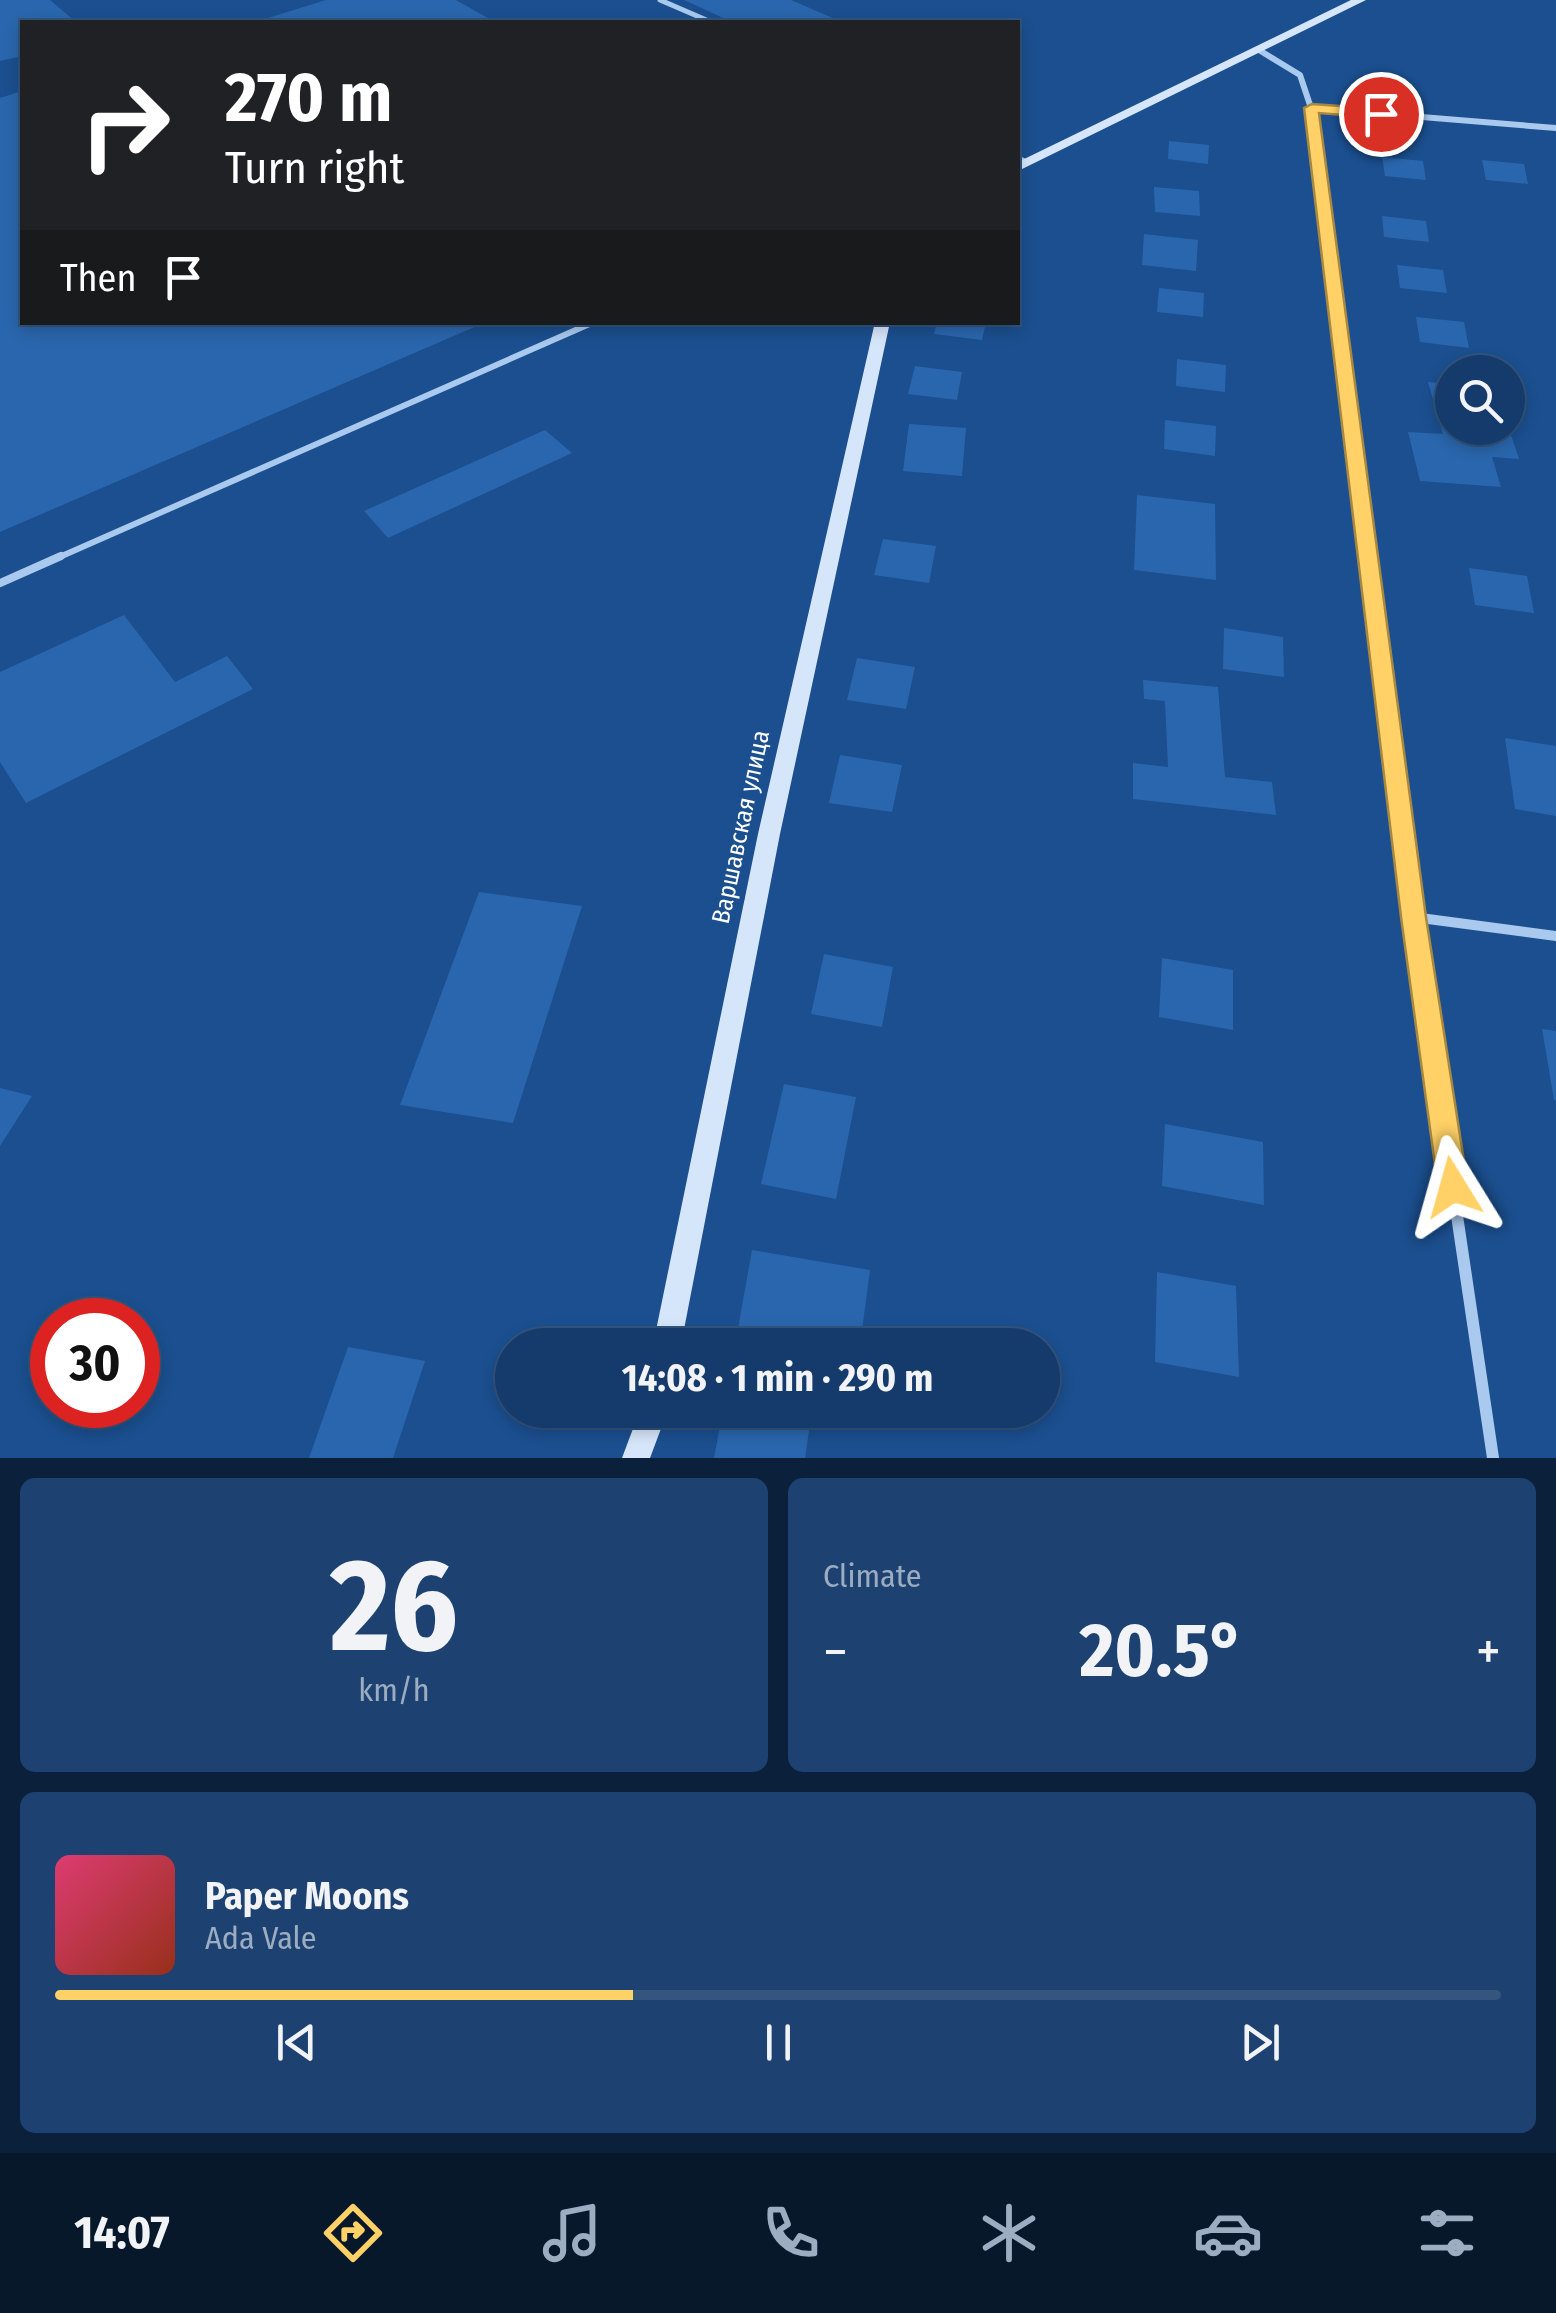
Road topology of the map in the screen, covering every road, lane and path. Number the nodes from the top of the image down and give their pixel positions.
1 (660, 0) edge
2 (1360, 0) edge
3 (706, 20) edge
4 (1259, 50) junction
5 (1312, 108) junction
6 (1556, 128) edge
7 (1021, 162) edge
8 (587, 325) edge
9 (882, 325) edge
10 (0, 583) edge
11 (1413, 917) junction
12 (1556, 936) edge
13 (670, 1328) edge
14 (647, 1428) edge
15 (636, 1458) edge
16 (1493, 1458) edge

1 - 3 lane
2 - 4 main road
4 - 5 street
4 - 7 main road
5 - 6 street
5 - 11 street
8 - 10 lane
9 - 13 main road, Варшавская улица
11 - 12 street
11 - 16 street
14 - 15 main road

